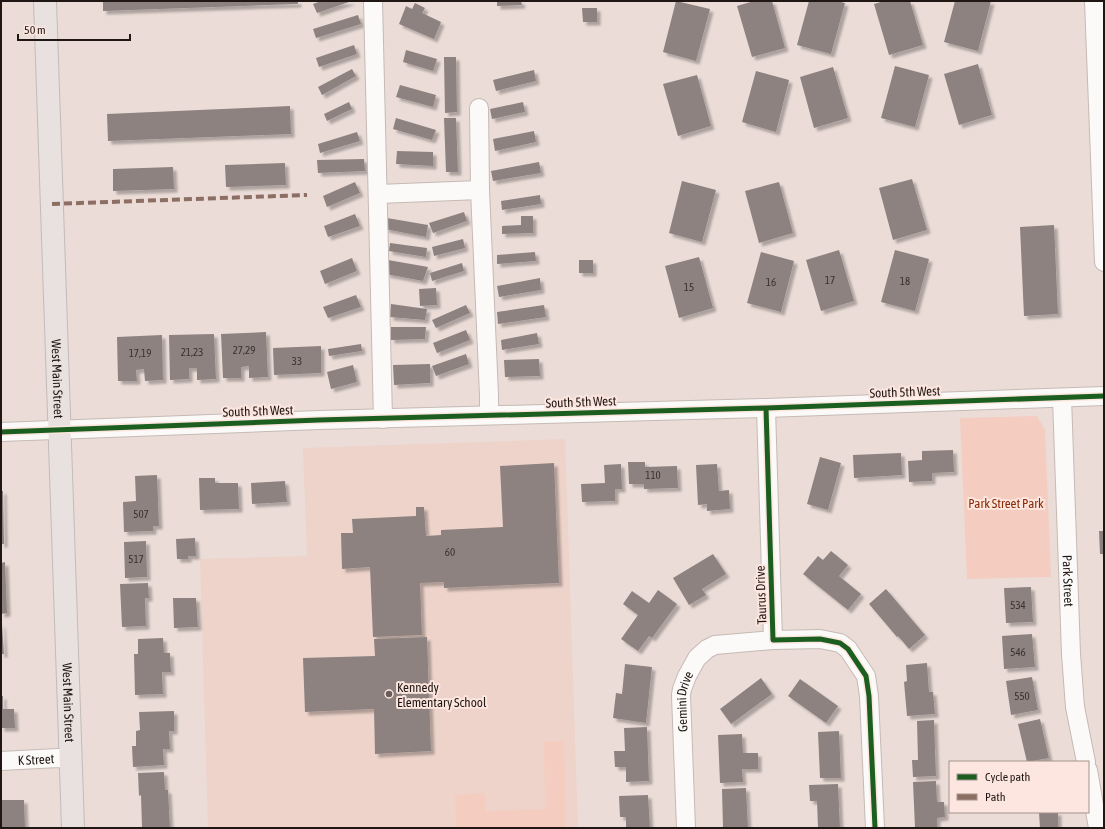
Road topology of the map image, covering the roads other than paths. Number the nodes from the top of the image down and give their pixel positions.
1 (45, 1) edge
2 (373, 1) edge
3 (1094, 1) edge
4 (479, 108) dead end
5 (480, 190) junction
6 (378, 194) junction
7 (1104, 262) edge
8 (1104, 396) edge
9 (1062, 398) junction
10 (766, 408) junction
11 (489, 415) junction
12 (383, 419) junction
13 (60, 431) junction
14 (1, 432) edge
15 (773, 640) junction
16 (71, 759) junction
17 (1, 760) edge
18 (1086, 761) edge
19 (1089, 776) edge
20 (73, 828) edge
21 (686, 828) edge
22 (875, 828) edge
23 (1098, 828) edge

1 - 13 main road, West Main Street
2 - 6 street
3 - 7 street
4 - 5 street
5 - 6 street
5 - 11 street
6 - 12 street
8 - 9 street, South 5th West
9 - 10 street, South 5th West
9 - 18 street, Park Street
10 - 11 street, South 5th West
10 - 15 street, Taurus Drive
11 - 12 street, South 5th West
12 - 13 street, South 5th West
13 - 14 street, South 5th West
13 - 16 main road, West Main Street
15 - 21 street, Gemini Drive
15 - 22 street, Taurus Drive
16 - 17 street, K Street
16 - 20 main road, West Main Street
19 - 23 street

